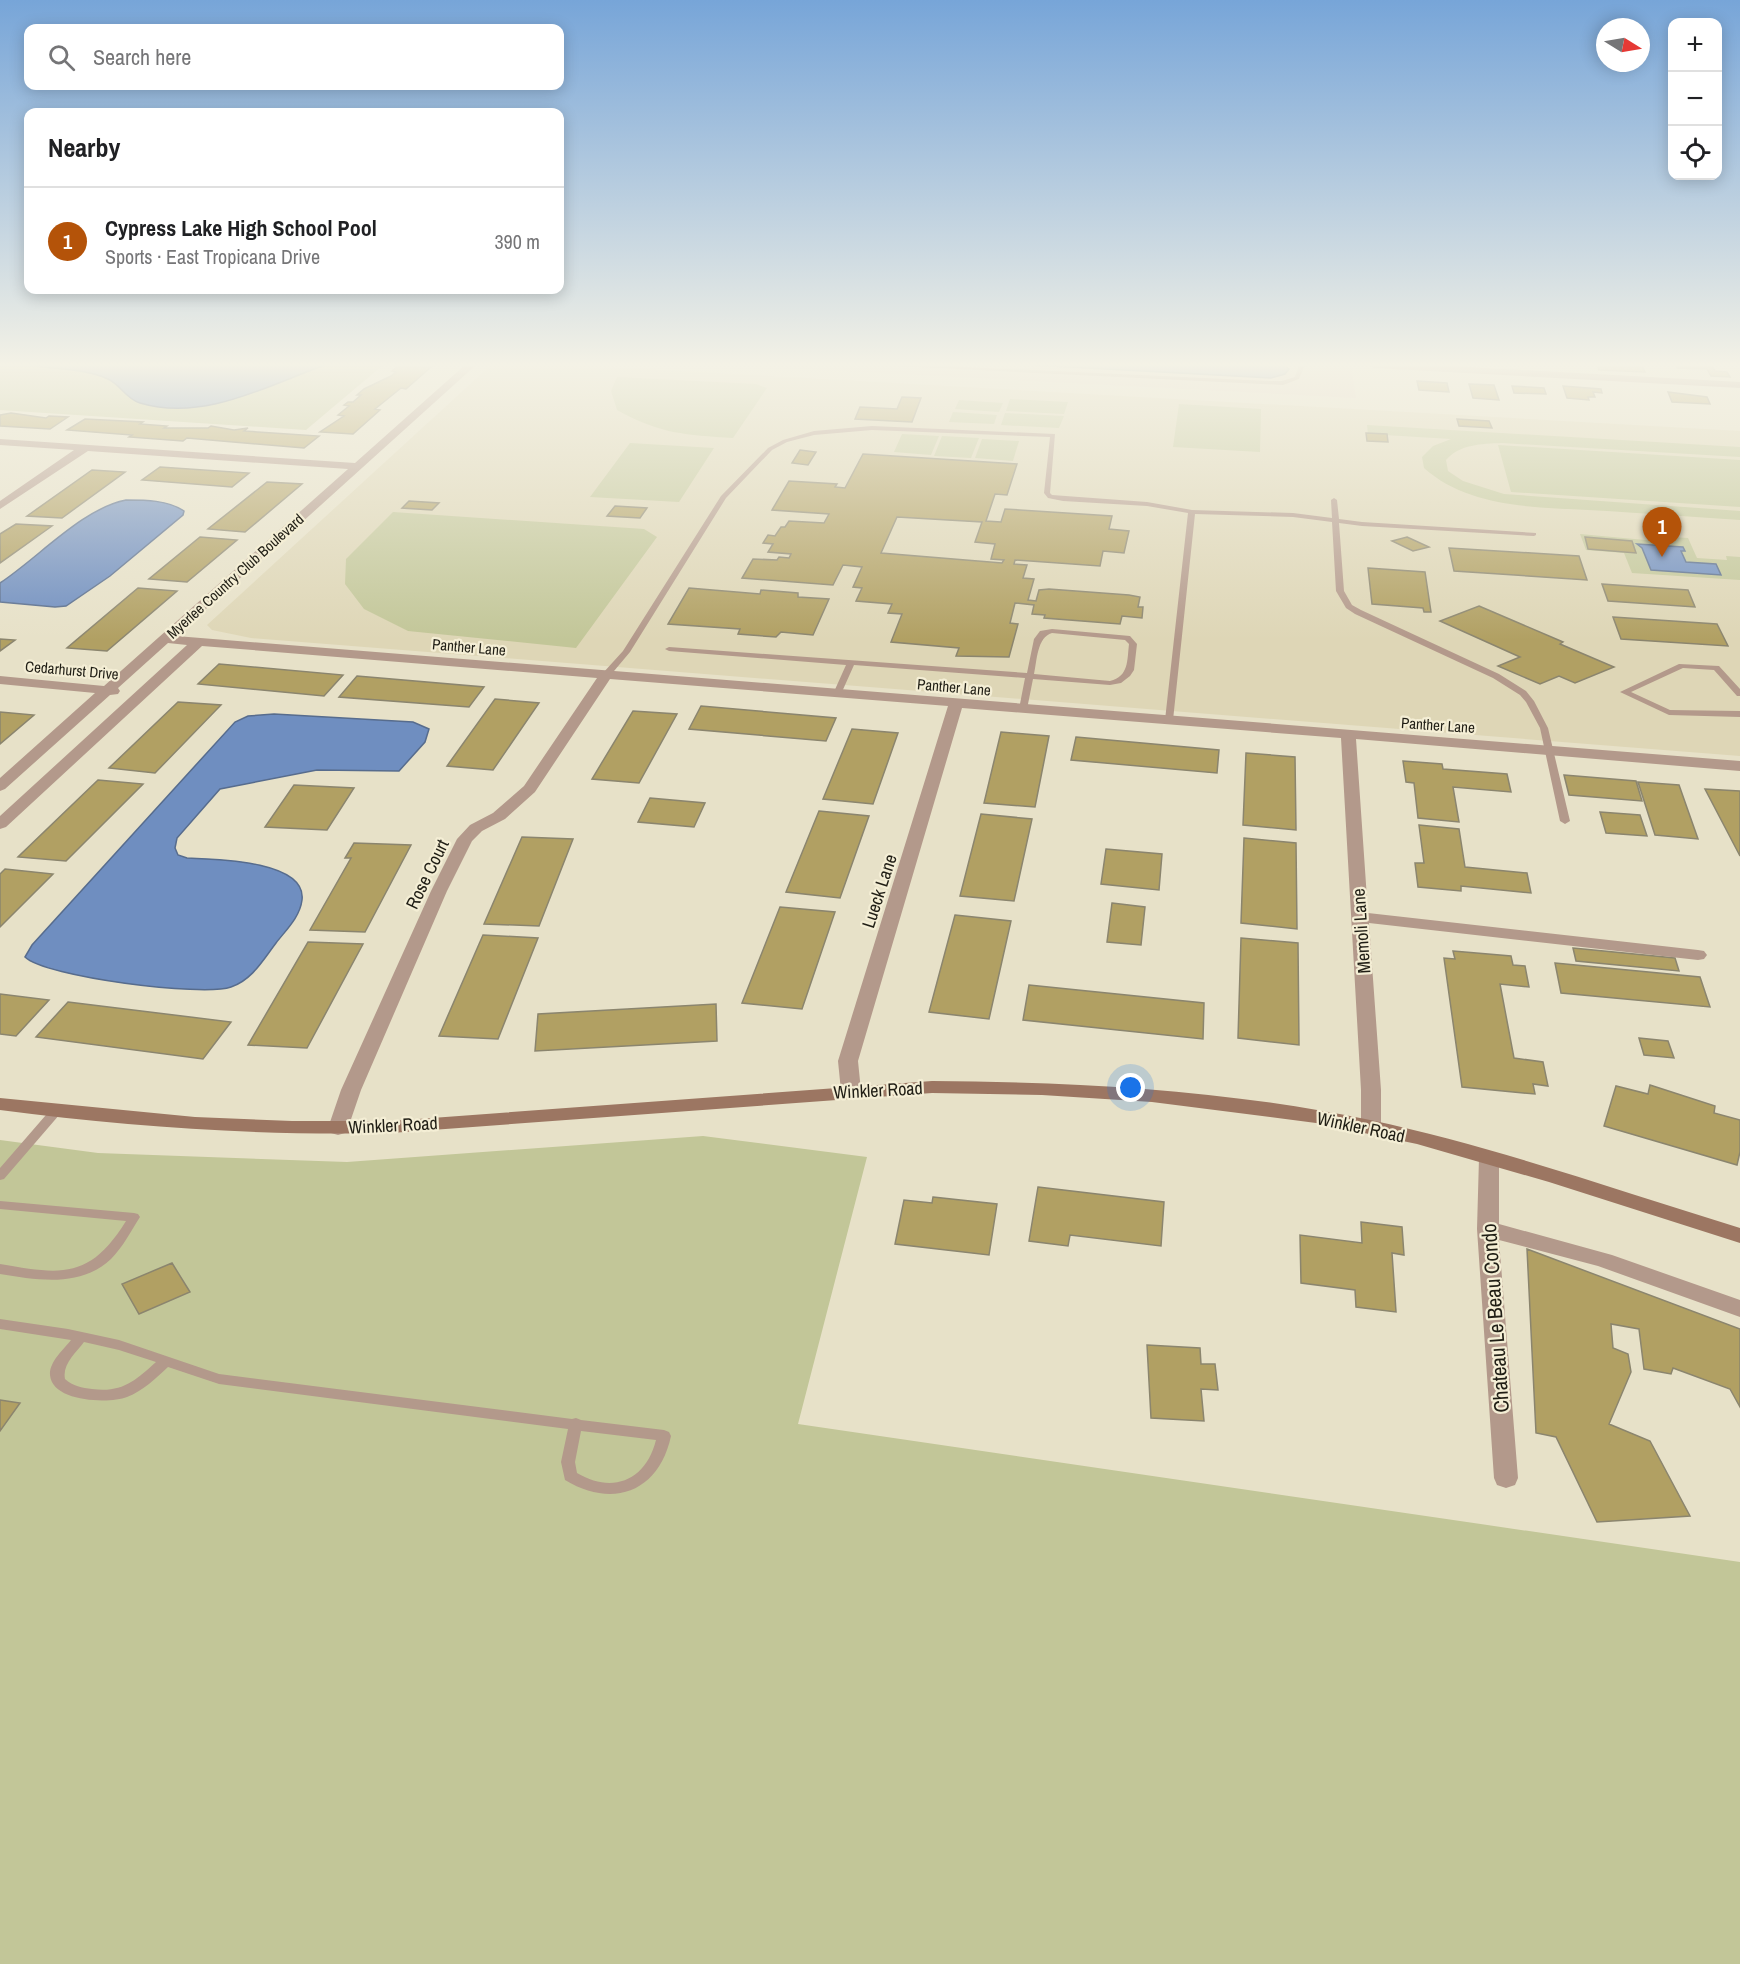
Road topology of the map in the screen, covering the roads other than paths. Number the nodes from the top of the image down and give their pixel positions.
1 (72, 457) edge
2 (216, 457) edge
3 (368, 457) edge
4 (763, 457) edge
5 (1051, 457) edge
6 (357, 466) junction
7 (1334, 500) dead end
8 (0, 506) edge
9 (1192, 512) junction
10 (1336, 520) junction
11 (1534, 534) dead end
12 (165, 639) junction
13 (196, 643) junction
14 (669, 649) dead end
15 (851, 663) junction
16 (606, 675) junction
17 (1030, 676) junction
18 (0, 680) edge
19 (107, 690) junction
20 (142, 693) junction
21 (837, 694) junction
22 (1740, 694) edge
23 (956, 703) junction
24 (1023, 709) junction
25 (1740, 714) edge
26 (1169, 720) junction
27 (1348, 735) junction
28 (1550, 750) junction
29 (1740, 766) edge
30 (0, 786) edge
31 (1565, 821) dead end
32 (0, 824) edge
33 (1360, 917) junction
34 (1698, 955) dead end
35 (851, 1091) junction
36 (1, 1105) edge
37 (56, 1111) junction
38 (1371, 1127) junction
39 (338, 1128) junction
40 (1489, 1158) junction
41 (0, 1176) edge
42 (0, 1205) edge
43 (1488, 1229) junction
44 (1740, 1236) edge
45 (0, 1269) edge
46 (1740, 1309) edge
47 (0, 1324) edge
48 (81, 1337) junction
49 (167, 1361) junction
50 (576, 1423) junction
51 (1506, 1478) dead end

1 - 8 street
2 - 6 street
3 - 6 street, Myerlee Country Club Boulevard
4 - 16 lane
5 - 9 lane
6 - 12 street, Myerlee Country Club Boulevard
7 - 10 lane
9 - 10 lane
9 - 26 lane
10 - 11 lane
10 - 28 lane
12 - 13 street, Panther Lane
12 - 19 street, Myerlee Country Club Boulevard
13 - 16 street, Panther Lane
13 - 20 street, Myerlee Country Club Boulevard
14 - 15 lane
15 - 17 lane
15 - 21 lane
16 - 21 street, Panther Lane
16 - 39 street, Rose Court
17 - 17 lane
17 - 24 lane
18 - 19 street, Cedarhurst Drive
19 - 20 street, Cedarhurst Drive
19 - 30 street, Myerlee Country Club Boulevard
20 - 32 street, Myerlee Country Club Boulevard
21 - 23 street, Panther Lane
22 - 25 lane
23 - 24 street, Panther Lane
23 - 35 street, Lueck Lane
24 - 26 street, Panther Lane
26 - 27 street, Panther Lane
27 - 28 street, Panther Lane
27 - 33 street, Memoli Lane
28 - 29 street, Panther Lane
28 - 31 lane
33 - 34 street
33 - 38 street, Memoli Lane
35 - 38 street, Winkler Road
35 - 39 street, Winkler Road
36 - 37 street, Winkler Road
37 - 39 street, Winkler Road
37 - 41 lane
38 - 40 street, Winkler Road
40 - 43 street, Chateau Le Beau Condo
40 - 44 street, Winkler Road
42 - 45 lane
43 - 46 street
43 - 51 street, Chateau Le Beau Condo
47 - 48 lane
48 - 49 lane
48 - 49 lane
49 - 50 lane
50 - 50 lane

